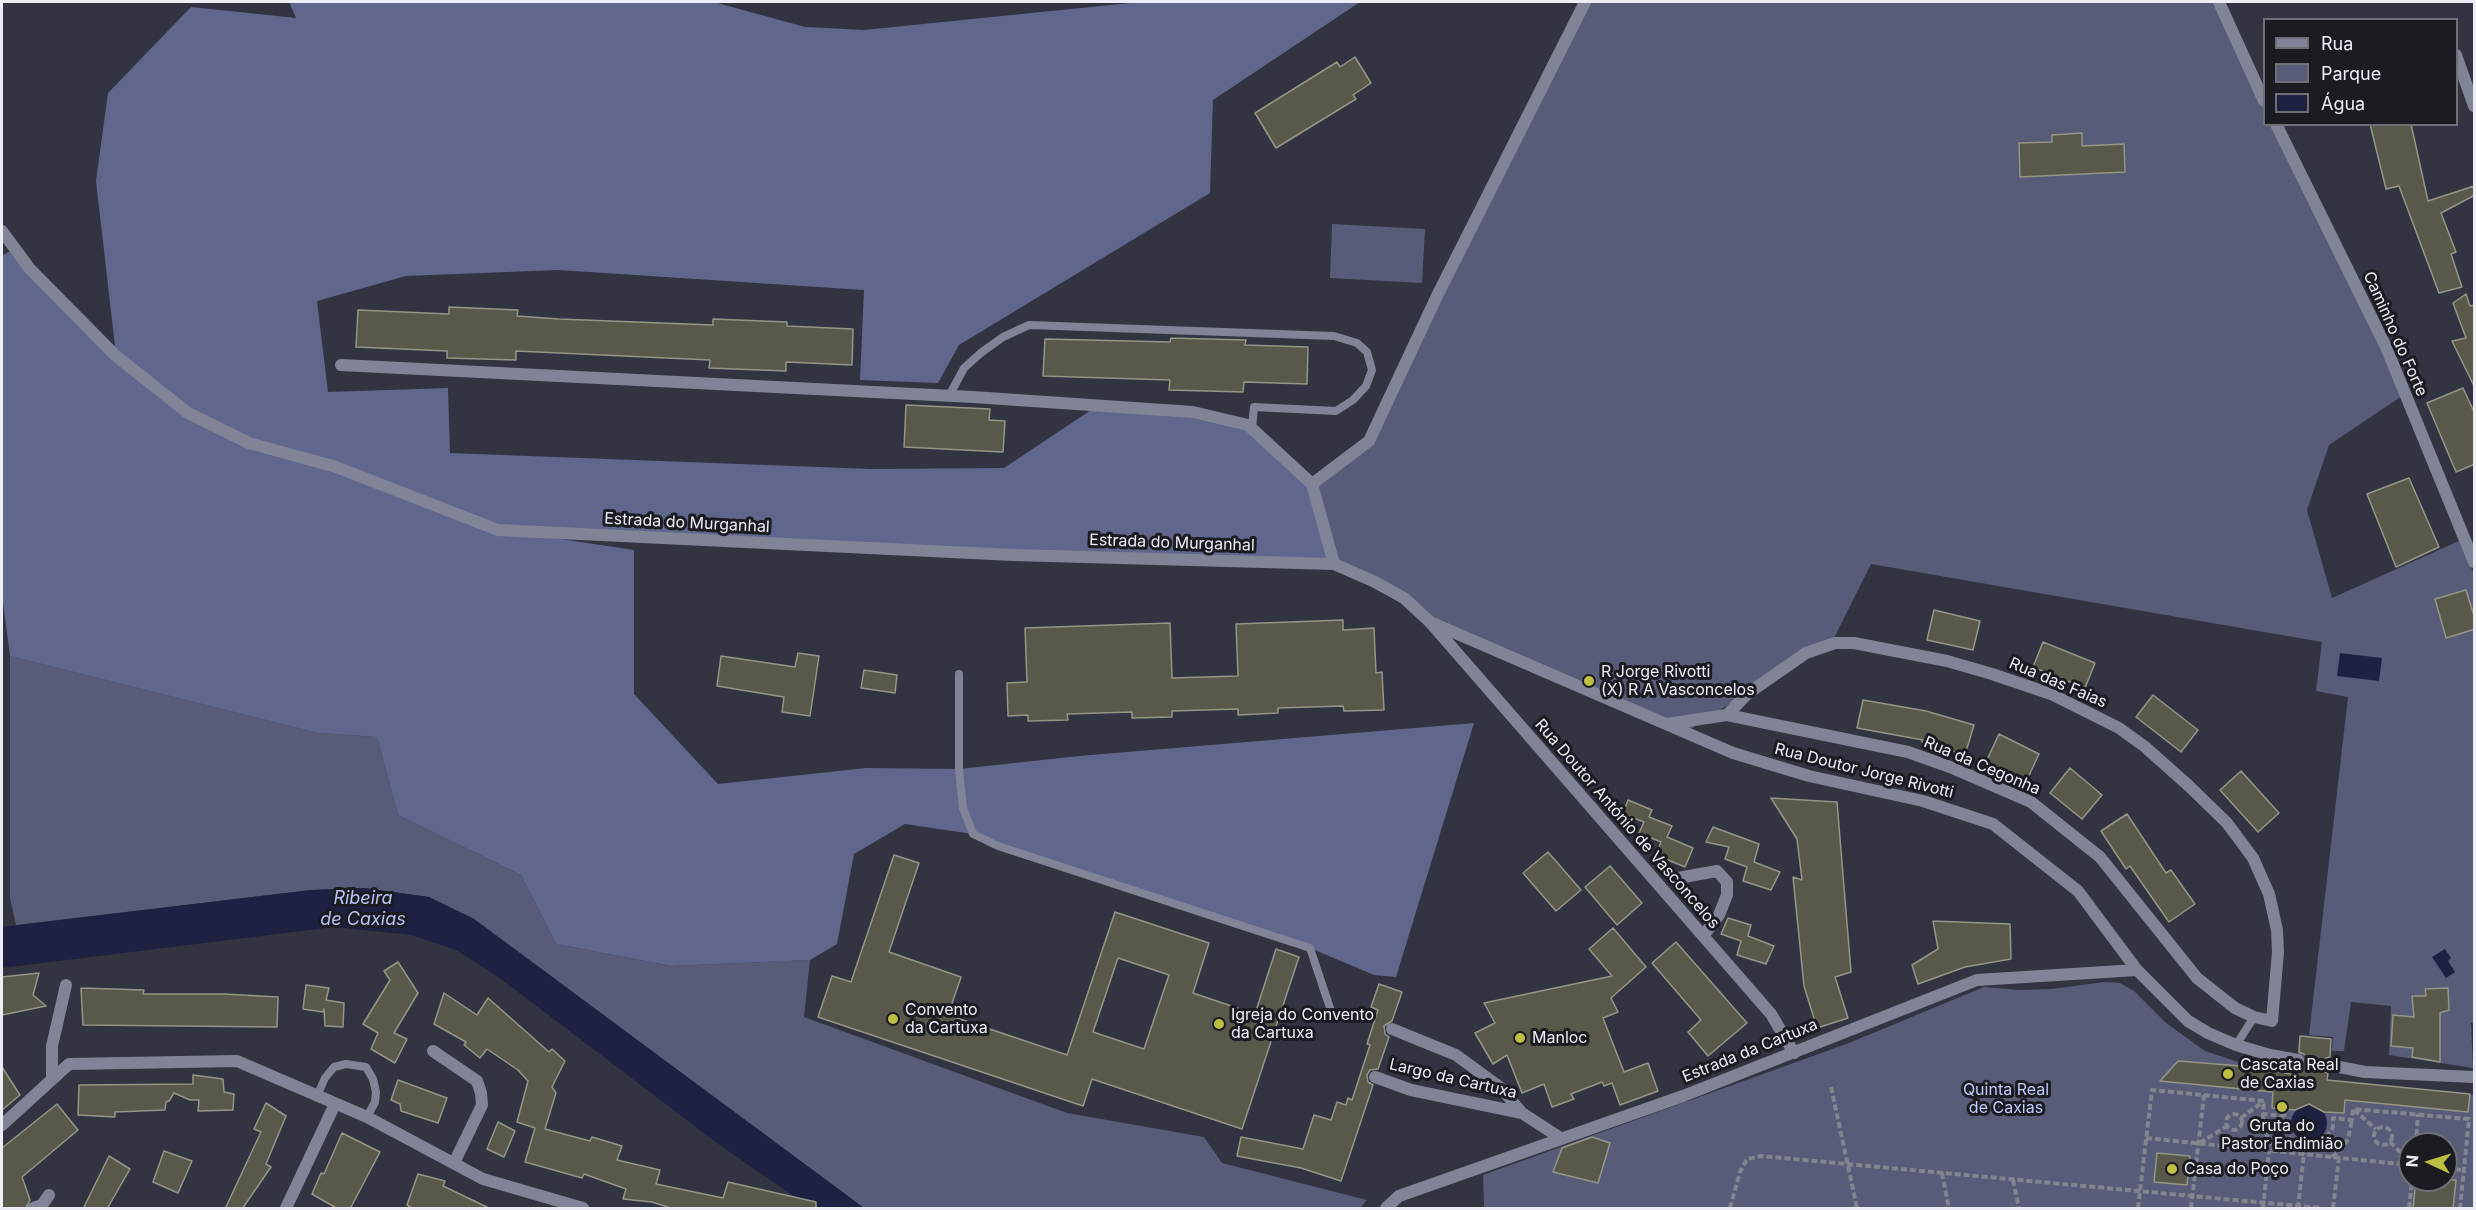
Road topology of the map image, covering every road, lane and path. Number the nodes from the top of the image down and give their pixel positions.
1 (1585, 2) edge
2 (2219, 2) edge
3 (2458, 58) edge
4 (2262, 95) edge
5 (2475, 105) edge
6 (2277, 126) edge
7 (2, 231) edge
8 (2, 242) edge
9 (14, 249) junction
10 (341, 365) dead end
11 (949, 396) junction
12 (1252, 428) junction
13 (1312, 484) junction
14 (2475, 562) edge
15 (1334, 564) junction
16 (1430, 622) junction
17 (960, 674) dead end
18 (1727, 715) junction
19 (1667, 724) junction
20 (1678, 878) dead end
21 (1703, 936) junction
22 (2137, 970) junction
23 (66, 985) dead end
24 (1330, 1011) dead end
25 (2254, 1017) junction
26 (2272, 1021) joint
27 (1392, 1029) dead end
28 (2236, 1045) junction
29 (433, 1051) dead end
30 (1794, 1053) junction
31 (2298, 1060) tunnel mouth
32 (2329, 1065) tunnel mouth
33 (1375, 1077) dead end
34 (2475, 1077) edge
35 (52, 1079) junction
36 (1831, 1087) dead end
37 (2204, 1095) junction
38 (317, 1096) junction
39 (2264, 1101) junction
40 (2285, 1103) dead end
41 (335, 1104) junction
42 (2353, 1109) junction
43 (1522, 1113) junction
44 (2263, 1114) junction
45 (2418, 1114) junction
46 (2284, 1116) junction
47 (367, 1117) junction
48 (2241, 1118) junction
49 (2352, 1120) junction
50 (2, 1125) edge
51 (2227, 1126) junction
52 (2376, 1129) junction
53 (2417, 1132) edge
54 (2146, 1138) junction
55 (1562, 1139) junction
56 (2390, 1142) junction
57 (2199, 1144) junction
58 (2304, 1147) junction
59 (2398, 1150) edge
60 (2271, 1151) junction
61 (2304, 1154) junction
62 (2332, 1157) junction
63 (2339, 1158) junction
64 (2398, 1162) edge
65 (454, 1163) junction
66 (1847, 1164) junction
67 (2458, 1170) edge
68 (2464, 1170) junction
69 (1942, 1173) junction
70 (2013, 1180) junction
71 (2411, 1192) edge
72 (2139, 1193) junction
73 (48, 1195) dead end
74 (2192, 1197) junction
75 (2263, 1206) edge
76 (2298, 1208) edge
77 (33, 1209) edge
78 (286, 1209) edge
79 (584, 1209) edge
80 (1386, 1209) edge
81 (1730, 1209) edge
82 (1857, 1209) edge
83 (1949, 1209) edge
84 (2019, 1209) edge
85 (2138, 1209) edge
86 (2191, 1209) edge
87 (2320, 1209) edge
88 (2333, 1209) edge
89 (2409, 1209) edge
90 (2460, 1209) edge

1 - 13 street
2 - 4 street
3 - 5 street
6 - 14 street, Caminho do Forte
7 - 9 street, Estrada do Murganhal
8 - 9 street, Estrada do Murganhal
9 - 15 street, Estrada do Murganhal
10 - 11 street
11 - 12 street
11 - 12 lane
12 - 13 street
13 - 15 street
15 - 16 street, Estrada do Murganhal
16 - 19 street, Rua Doutor Jorge Rivotti
16 - 21 street, Rua Doutor António de Vasconcelos
17 - 24 lane
18 - 19 street, Rua da Cegonha
18 - 25 street, Rua da Cegonha
18 - 26 street, Rua das Faias
19 - 22 street, Rua Doutor Jorge Rivotti
20 - 21 street
21 - 30 street, Rua Doutor António de Vasconcelos
22 - 28 street, Rua Doutor Jorge Rivotti
22 - 30 street, Estrada da Cartuxa
23 - 35 street
25 - 26 street, Rua da Cegonha
25 - 28 lane
27 - 43 street, Largo da Cartuxa
28 - 31 street, Rua Doutor Jorge Rivotti
29 - 65 street
30 - 55 street, Estrada da Cartuxa
32 - 34 street
33 - 43 street, Largo da Cartuxa
35 - 38 street
35 - 50 street
36 - 66 path
37 - 39 path
37 - 54 path
37 - 57 path
38 - 41 street
38 - 47 lane
39 - 44 path
39 - 48 path
40 - 46 path
41 - 47 street
41 - 78 street
42 - 45 path
42 - 49 path
42 - 52 path
43 - 55 street, Largo da Cartuxa
44 - 46 path
44 - 60 path
45 - 53 path
45 - 68 path
46 - 58 path
47 - 65 street
48 - 51 path
48 - 51 path
49 - 58 path
49 - 62 path
51 - 57 path
52 - 56 path
52 - 56 path
54 - 57 path
54 - 72 path
55 - 80 street, Estrada da Cartuxa
56 - 59 path
57 - 60 path
57 - 74 path
58 - 61 path
60 - 61 path
60 - 75 path
61 - 62 path
61 - 76 path
62 - 63 path
63 - 64 path
63 - 88 path
65 - 79 street
66 - 69 path
66 - 81 path
66 - 82 path
67 - 68 path
68 - 90 path
69 - 70 path
69 - 83 path
70 - 72 path
70 - 84 path
71 - 89 path
72 - 74 path
72 - 85 path
73 - 77 street
74 - 75 path
74 - 86 path
75 - 76 path
76 - 87 path

